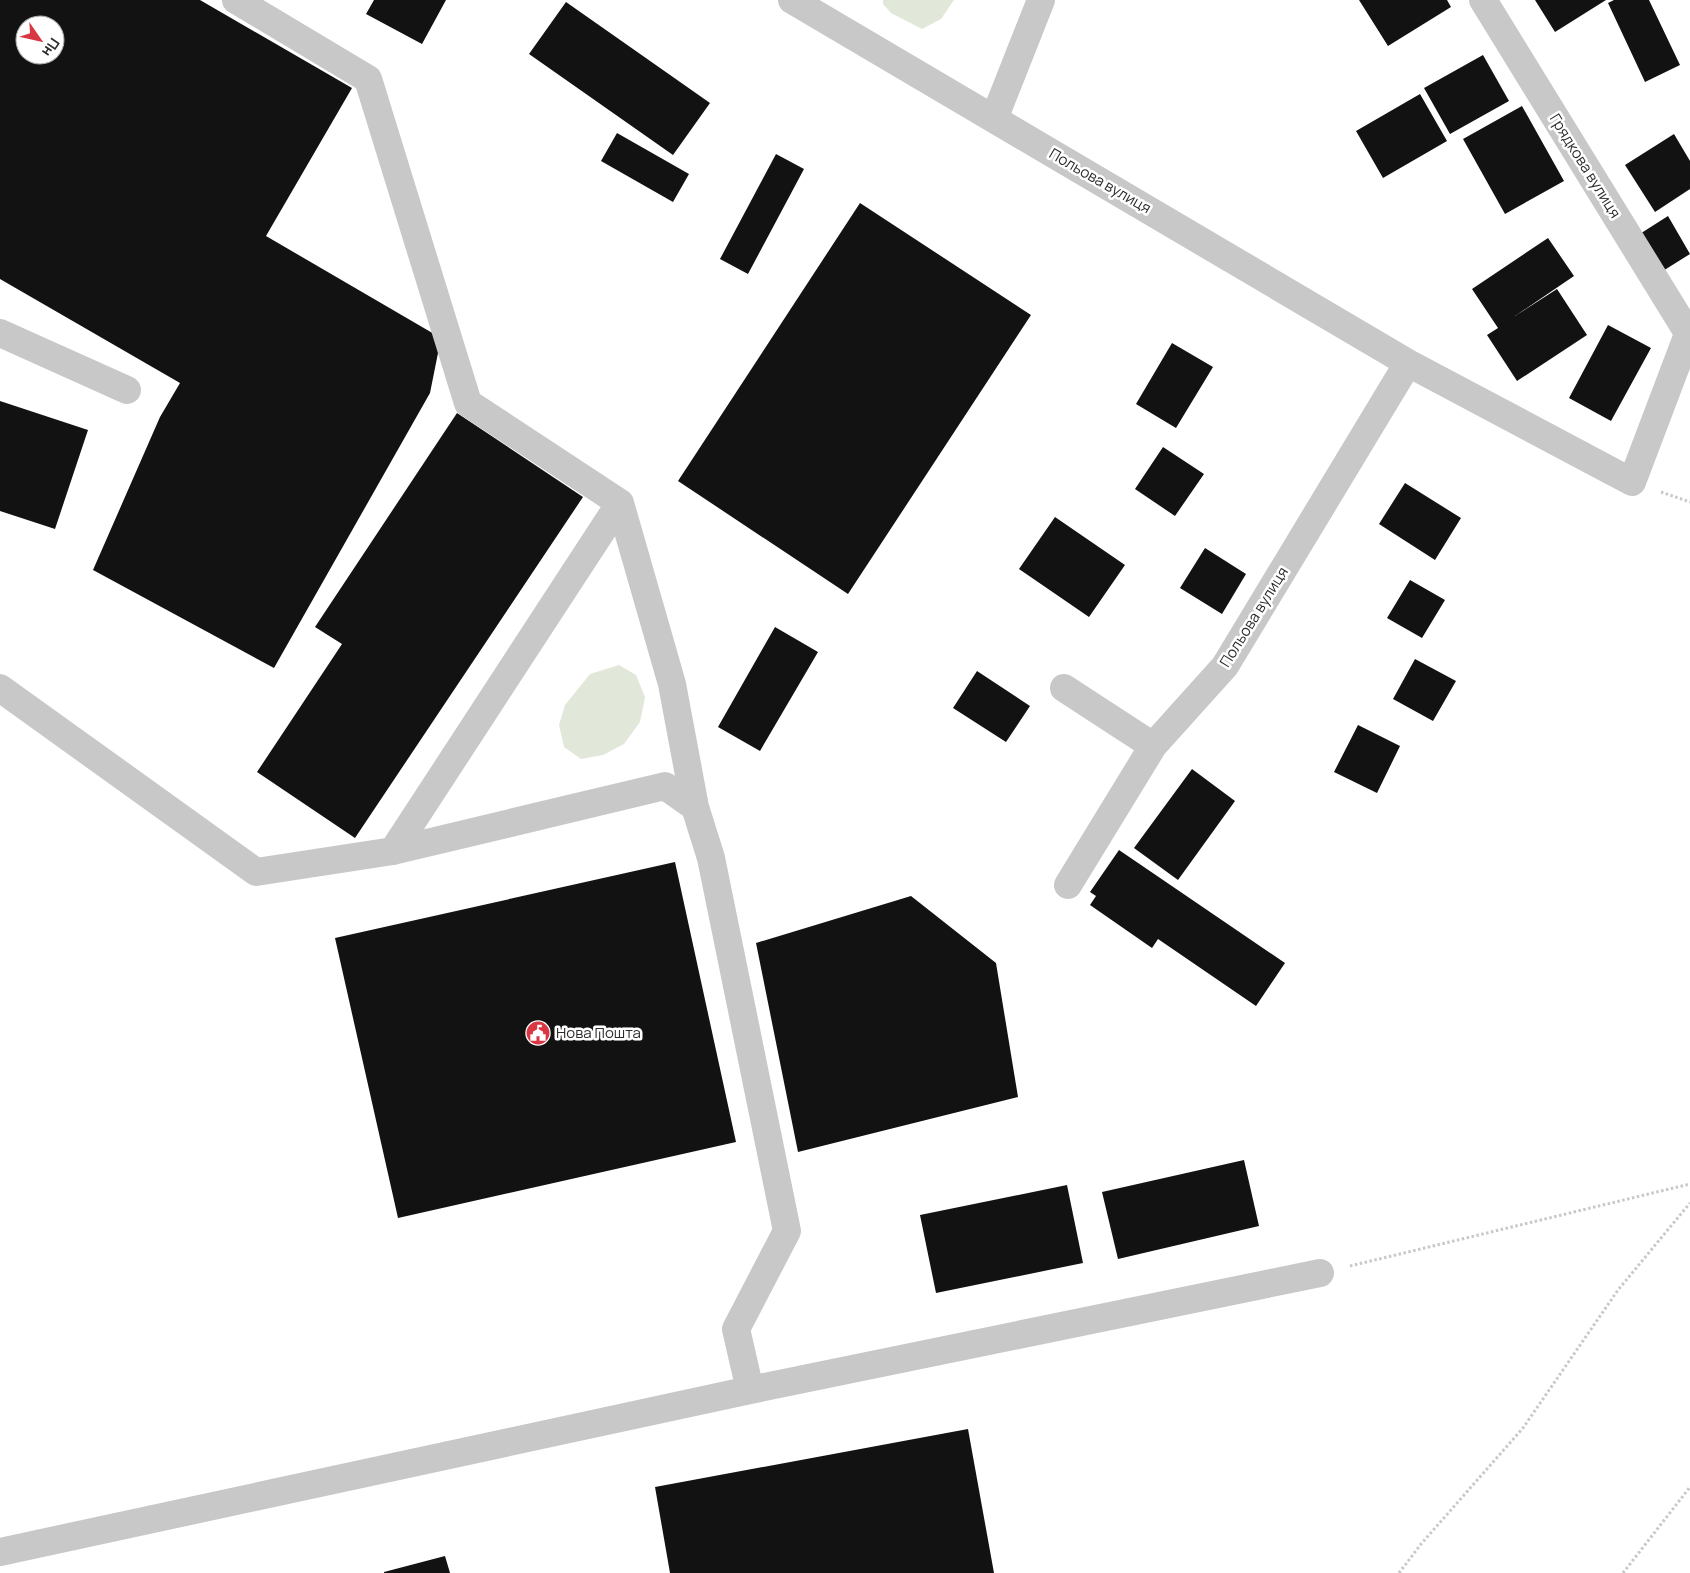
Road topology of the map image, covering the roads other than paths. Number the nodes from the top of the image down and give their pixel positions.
1 (236, 0) edge
2 (1041, 0) edge
3 (1483, 0) edge
4 (807, 3) edge
5 (994, 119) junction
6 (1689, 331) edge
7 (0, 333) edge
8 (1408, 363) junction
9 (127, 390) dead end
10 (620, 503) junction
11 (0, 688) edge
12 (1064, 688) dead end
13 (1153, 746) junction
14 (696, 807) junction
15 (393, 851) junction
16 (1068, 885) dead end
17 (1320, 1273) road end
18 (750, 1390) junction
19 (0, 1552) edge

1 - 10 street
2 - 5 street
3 - 6 street, Грядкова вулиця
4 - 5 street, Польова вулиця
5 - 8 street, Польова вулиця
6 - 8 street, Польова вулиця
7 - 9 street
8 - 13 street, Польова вулиця
10 - 14 street
10 - 15 street
11 - 15 street
12 - 13 street
13 - 16 street, Польова вулиця
14 - 15 street
14 - 18 street
17 - 18 street
18 - 19 street

